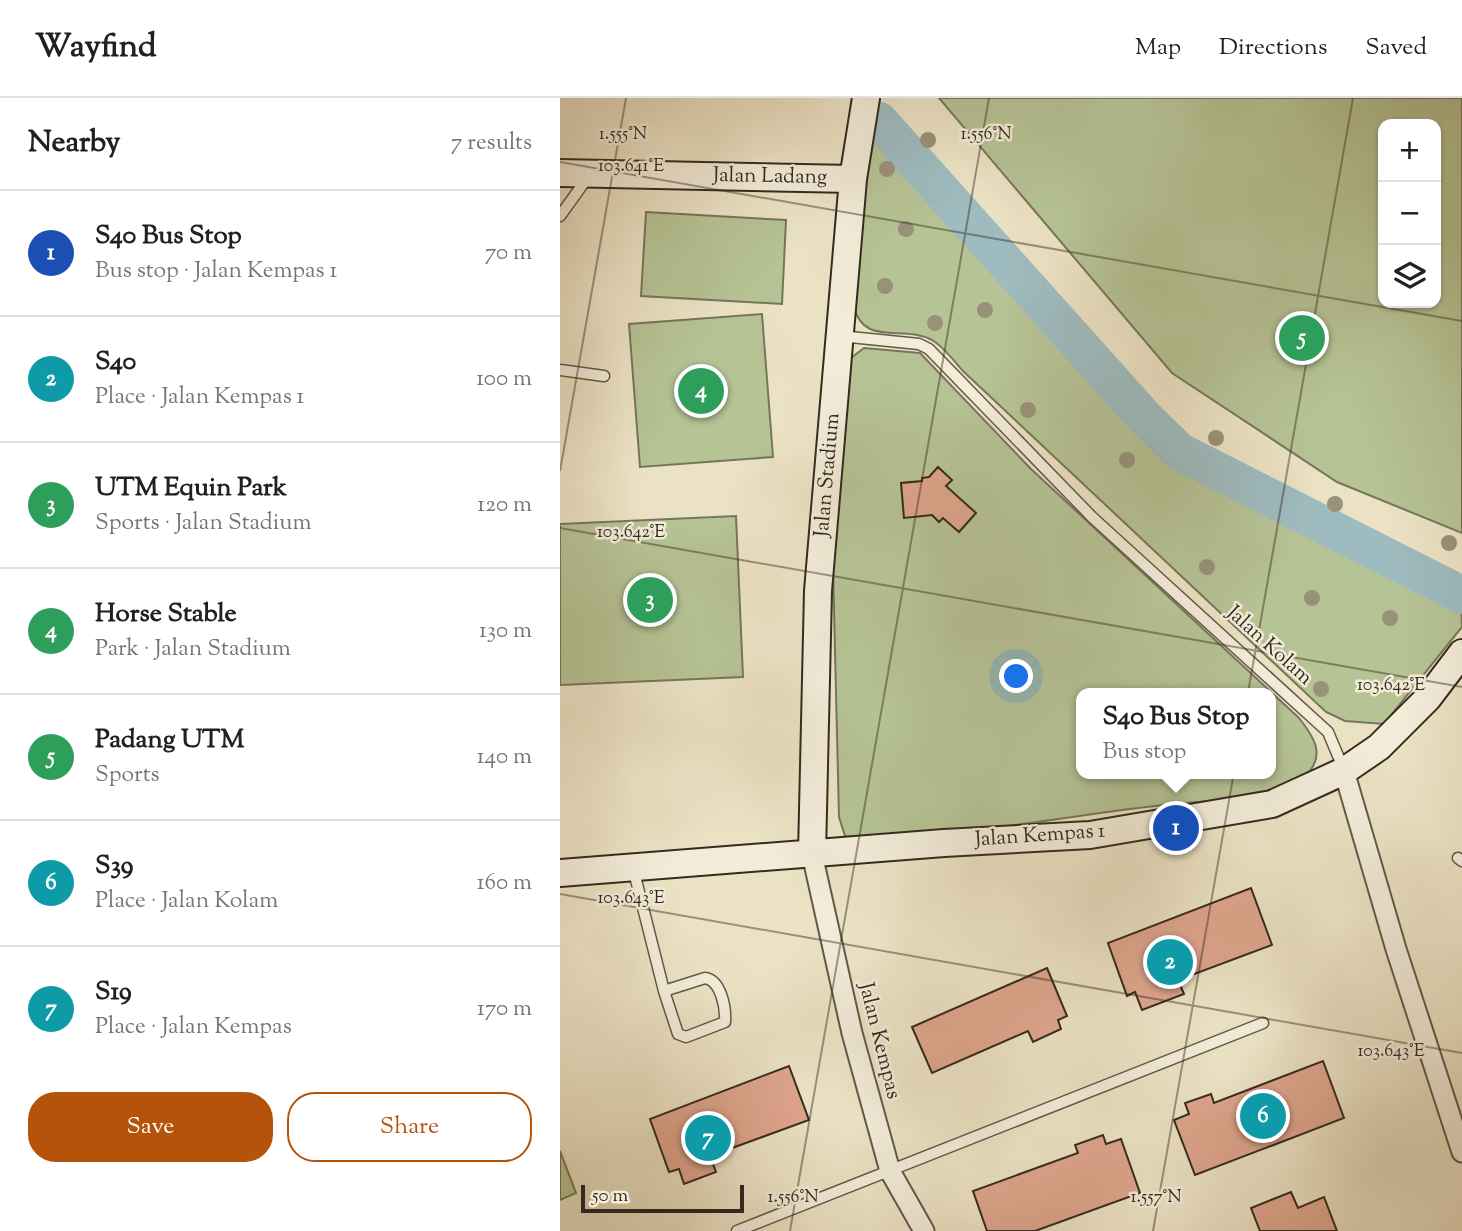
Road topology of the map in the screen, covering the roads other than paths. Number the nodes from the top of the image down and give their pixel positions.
1 (866, 98) edge
2 (560, 173) edge
3 (591, 174) junction
4 (853, 179) junction
5 (560, 216) edge
6 (840, 336) junction
7 (560, 370) edge
8 (604, 376) dead end
9 (1462, 653) edge
10 (1344, 771) junction
11 (812, 855) junction
12 (632, 868) junction
13 (560, 873) edge
14 (663, 991) junction
15 (1263, 1023) dead end
16 (1462, 1152) edge
17 (890, 1171) junction
18 (754, 1227) edge
19 (737, 1231) edge
20 (924, 1231) edge

1 - 4 street, Jalan Stadium
2 - 3 street, Jalan Ladang
3 - 4 street, Jalan Ladang
3 - 5 lane
4 - 6 street, Jalan Stadium
6 - 10 lane, Jalan Kolam
6 - 11 street, Jalan Stadium
7 - 8 lane
9 - 10 street, Jalan Kempas 1
10 - 11 street, Jalan Kempas 1
10 - 16 street, Jalan Kolam
11 - 12 street, Jalan Kempas 1
11 - 17 street, Jalan Kempas
12 - 13 street, Jalan Kempas 1
12 - 14 lane
14 - 14 lane
15 - 17 lane
17 - 18 lane
17 - 20 street, Jalan Kempas
18 - 19 lane

